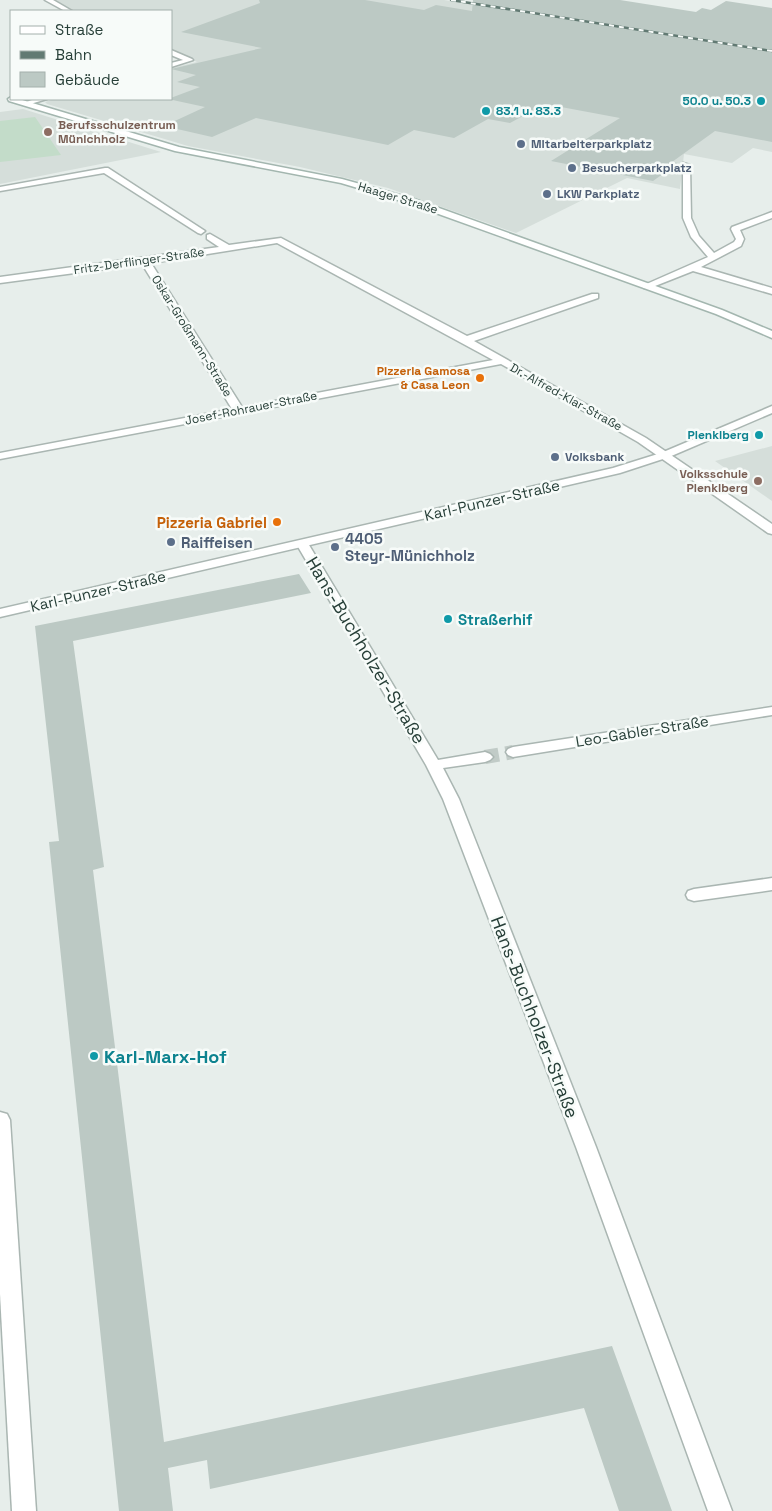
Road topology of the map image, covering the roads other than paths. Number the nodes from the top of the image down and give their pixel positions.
1 (48, 0) edge
2 (69, 10) edge
3 (172, 52) edge
4 (172, 65) edge
5 (17, 100) edge
6 (39, 100) edge
7 (28, 103) junction
8 (686, 165) dead end
9 (0, 189) edge
10 (772, 215) edge
11 (201, 231) dead end
12 (210, 236) dead end
13 (278, 240) joint
14 (227, 248) junction
15 (712, 256) junction
16 (144, 262) junction
17 (693, 268) junction
18 (0, 280) edge
19 (647, 286) junction
20 (772, 291) edge
21 (595, 296) dead end
22 (772, 335) edge
23 (466, 340) junction
24 (502, 361) junction
25 (772, 410) edge
26 (239, 411) junction
27 (665, 455) junction
28 (0, 456) edge
29 (772, 530) edge
30 (303, 545) junction
31 (0, 613) edge
32 (772, 711) edge
33 (513, 752) tunnel mouth
34 (485, 757) tunnel mouth
35 (434, 765) junction
36 (772, 884) edge
37 (694, 895) dead end
38 (0, 1120) edge
39 (5, 1269) edge
40 (24, 1511) edge
41 (720, 1511) edge

1 - 2 street
3 - 4 street
5 - 7 street, Haager Straße
6 - 7 street
7 - 19 street, Haager Straße
8 - 15 street
9 - 11 street
10 - 15 street
12 - 14 street
13 - 14 street, Fritz-Derflinger-Straße
13 - 23 street, Dr.-Alfred-Klar-Straße
14 - 16 street, Fritz-Derflinger-Straße
15 - 17 street
16 - 18 street, Fritz-Derflinger-Straße
16 - 26 street, Oskar-Großmann-Straße
17 - 19 street
17 - 20 street
19 - 22 street, Haager Straße
21 - 23 street
23 - 24 street, Dr.-Alfred-Klar-Straße
24 - 26 street, Josef-Rohrauer-Straße
24 - 27 street, Dr.-Alfred-Klar-Straße
25 - 27 street, Karl-Punzer-Straße
26 - 28 street, Josef-Rohrauer-Straße
27 - 29 street
27 - 30 street, Karl-Punzer-Straße
30 - 31 street, Karl-Punzer-Straße
30 - 35 street, Hans-Buchholzer-Straße
32 - 33 street, Leo-Gabler-Straße
34 - 35 street
35 - 41 street, Hans-Buchholzer-Straße
36 - 37 street
38 - 39 street
39 - 40 street

